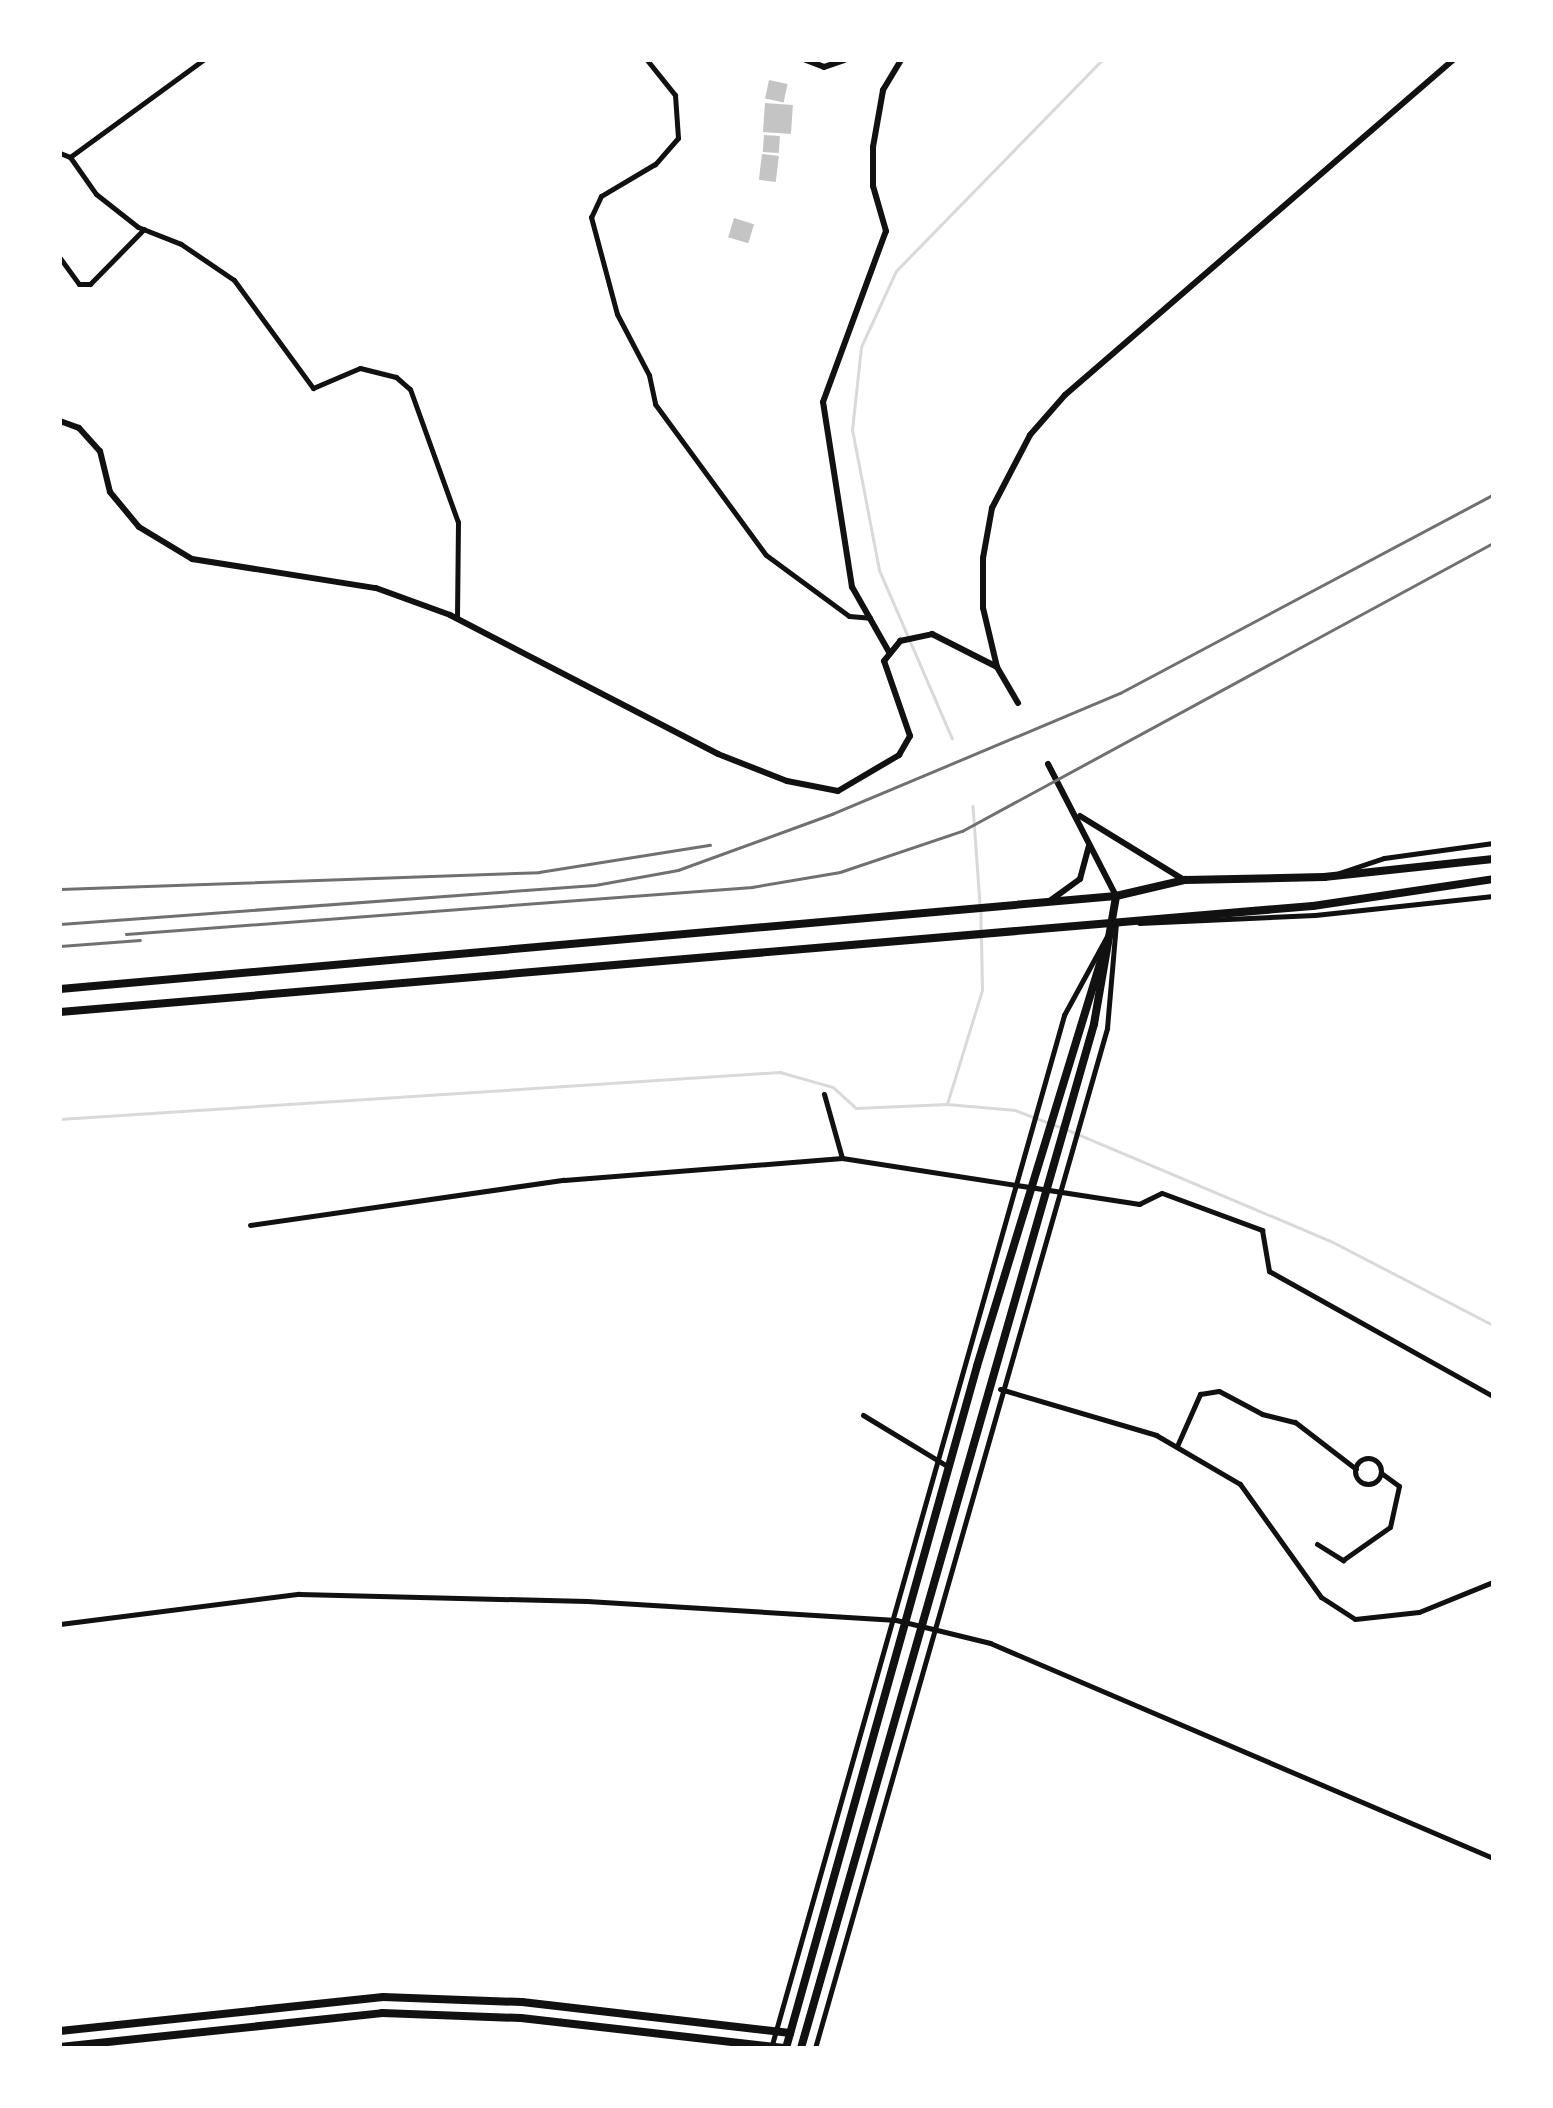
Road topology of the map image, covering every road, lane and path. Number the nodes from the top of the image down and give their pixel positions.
1 (202, 60) edge
2 (647, 60) edge
3 (806, 60) edge
4 (844, 60) edge
5 (900, 60) edge
6 (1453, 60) edge
7 (64, 157) edge
8 (144, 229) junction
9 (60, 258) edge
10 (60, 421) edge
11 (457, 618) junction
12 (870, 618) junction
13 (889, 652) junction
14 (996, 667) junction
15 (1018, 703) dead end
16 (1048, 764) dead end
17 (1077, 814) junction
18 (1090, 844) junction
19 (1493, 844) edge
20 (1493, 859) edge
21 (1324, 878) junction
22 (1493, 879) edge
23 (1185, 880) junction
24 (1116, 896) junction
25 (1493, 896) edge
26 (1051, 900) junction
27 (1116, 920) junction
28 (60, 988) edge
29 (60, 1012) edge
30 (824, 1094) dead end
31 (842, 1158) junction
32 (1024, 1187) junction
33 (1042, 1190) junction
34 (1059, 1192) junction
35 (250, 1225) dead end
36 (1000, 1389) junction
37 (1493, 1396) edge
38 (863, 1415) dead end
39 (1177, 1446) junction
40 (945, 1465) junction
41 (1356, 1469) junction
42 (1381, 1474) junction
43 (1317, 1544) dead end
44 (1493, 1582) edge
45 (901, 1621) junction
46 (60, 1624) edge
47 (920, 1626) junction
48 (932, 1629) junction
49 (1493, 1858) edge
50 (346, 2000) junction
51 (349, 2016) junction
52 (776, 2029) junction
53 (60, 2031) edge
54 (790, 2032) junction
55 (804, 2036) junction
56 (772, 2045) edge
57 (60, 2047) edge
58 (786, 2048) edge
59 (801, 2048) edge
60 (815, 2048) edge

1 - 7 street
2 - 12 street
3 - 4 main road
5 - 12 main road
6 - 14 main road
7 - 8 street
8 - 9 street
8 - 11 street
10 - 11 main road
11 - 13 main road
12 - 13 main road
13 - 14 main road
14 - 15 main road
16 - 17 main road
17 - 18 main road
17 - 23 main road
18 - 24 main road
18 - 26 main road
19 - 21 street
20 - 21 main road
21 - 23 main road
22 - 27 main road
23 - 24 main road
24 - 26 main road
24 - 27 main road
25 - 27 street
26 - 28 main road
27 - 29 main road
27 - 32 main road
27 - 32 street
27 - 33 main road
27 - 34 street
30 - 31 street
31 - 32 street
31 - 35 street
32 - 33 street
32 - 40 main road
33 - 34 street
33 - 47 main road
34 - 36 street
34 - 37 street
36 - 39 street
36 - 48 street
38 - 40 street
39 - 41 street
39 - 44 street
40 - 45 main road
41 - 42 street
41 - 42 street
42 - 43 street
45 - 46 street
45 - 47 street
45 - 52 street
45 - 54 main road
47 - 48 street
47 - 55 main road
48 - 49 street
48 - 60 street
50 - 51 street
50 - 52 main road
50 - 53 main road
51 - 56 main road
51 - 57 main road
52 - 54 main road
52 - 56 street
54 - 55 main road
54 - 58 main road
55 - 59 main road
56 - 58 main road

